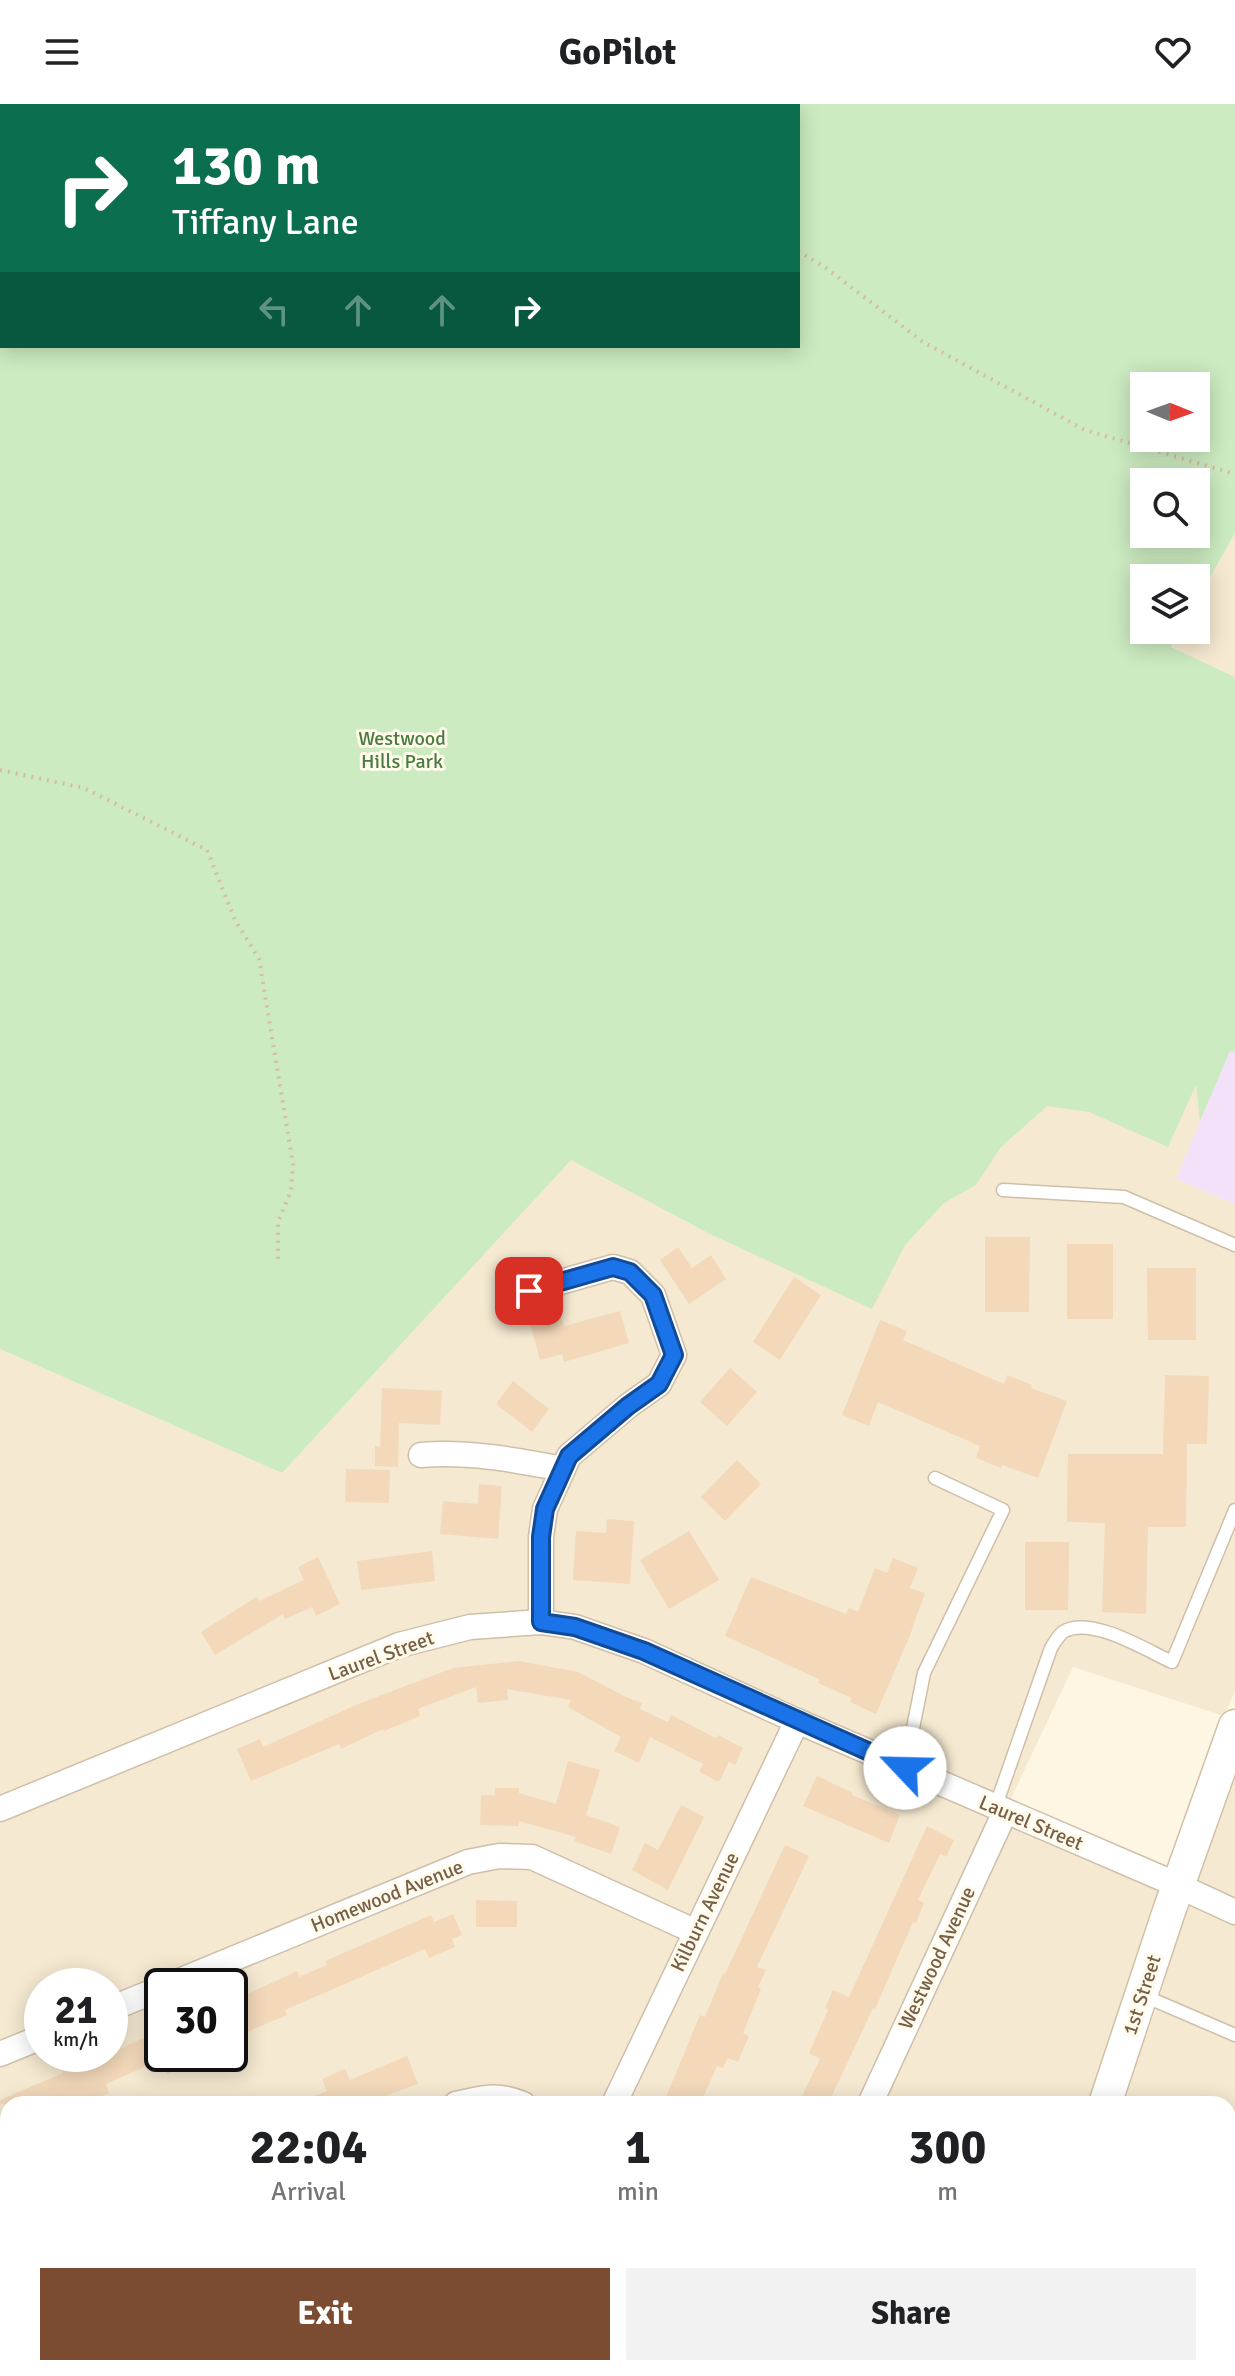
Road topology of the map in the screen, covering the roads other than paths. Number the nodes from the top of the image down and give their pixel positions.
1 (1003, 1190) dead end
2 (1235, 1245) edge
3 (529, 1291) dead end
4 (421, 1455) dead end
5 (563, 1469) junction
6 (935, 1478) dead end
7 (1235, 1510) edge
8 (541, 1622) junction
9 (797, 1721) junction
10 (1235, 1726) edge
11 (905, 1768) junction
12 (0, 1809) edge
13 (1000, 1810) junction
14 (1172, 1882) junction
15 (1235, 1912) edge
16 (696, 1932) junction
17 (211, 1968) edge
18 (1142, 1995) junction
19 (1235, 2035) edge
20 (24, 2044) edge
21 (0, 2054) edge
22 (618, 2096) edge
23 (874, 2096) edge
24 (1108, 2096) edge

1 - 2 lane
3 - 5 street
4 - 5 street
5 - 8 street
6 - 11 lane
7 - 13 lane
8 - 9 street, Laurel Street
8 - 12 street, Laurel Street
9 - 11 street, Laurel Street
9 - 16 street, Kilburn Avenue
10 - 14 main road, 1st Street
11 - 13 street, Laurel Street
13 - 14 street, Laurel Street
13 - 23 street, Westwood Avenue
14 - 15 street, Laurel Street
14 - 18 main road, 1st Street
16 - 17 street, Homewood Avenue
16 - 22 street, Kilburn Avenue
18 - 19 lane
18 - 24 main road, 1st Street
20 - 21 street

